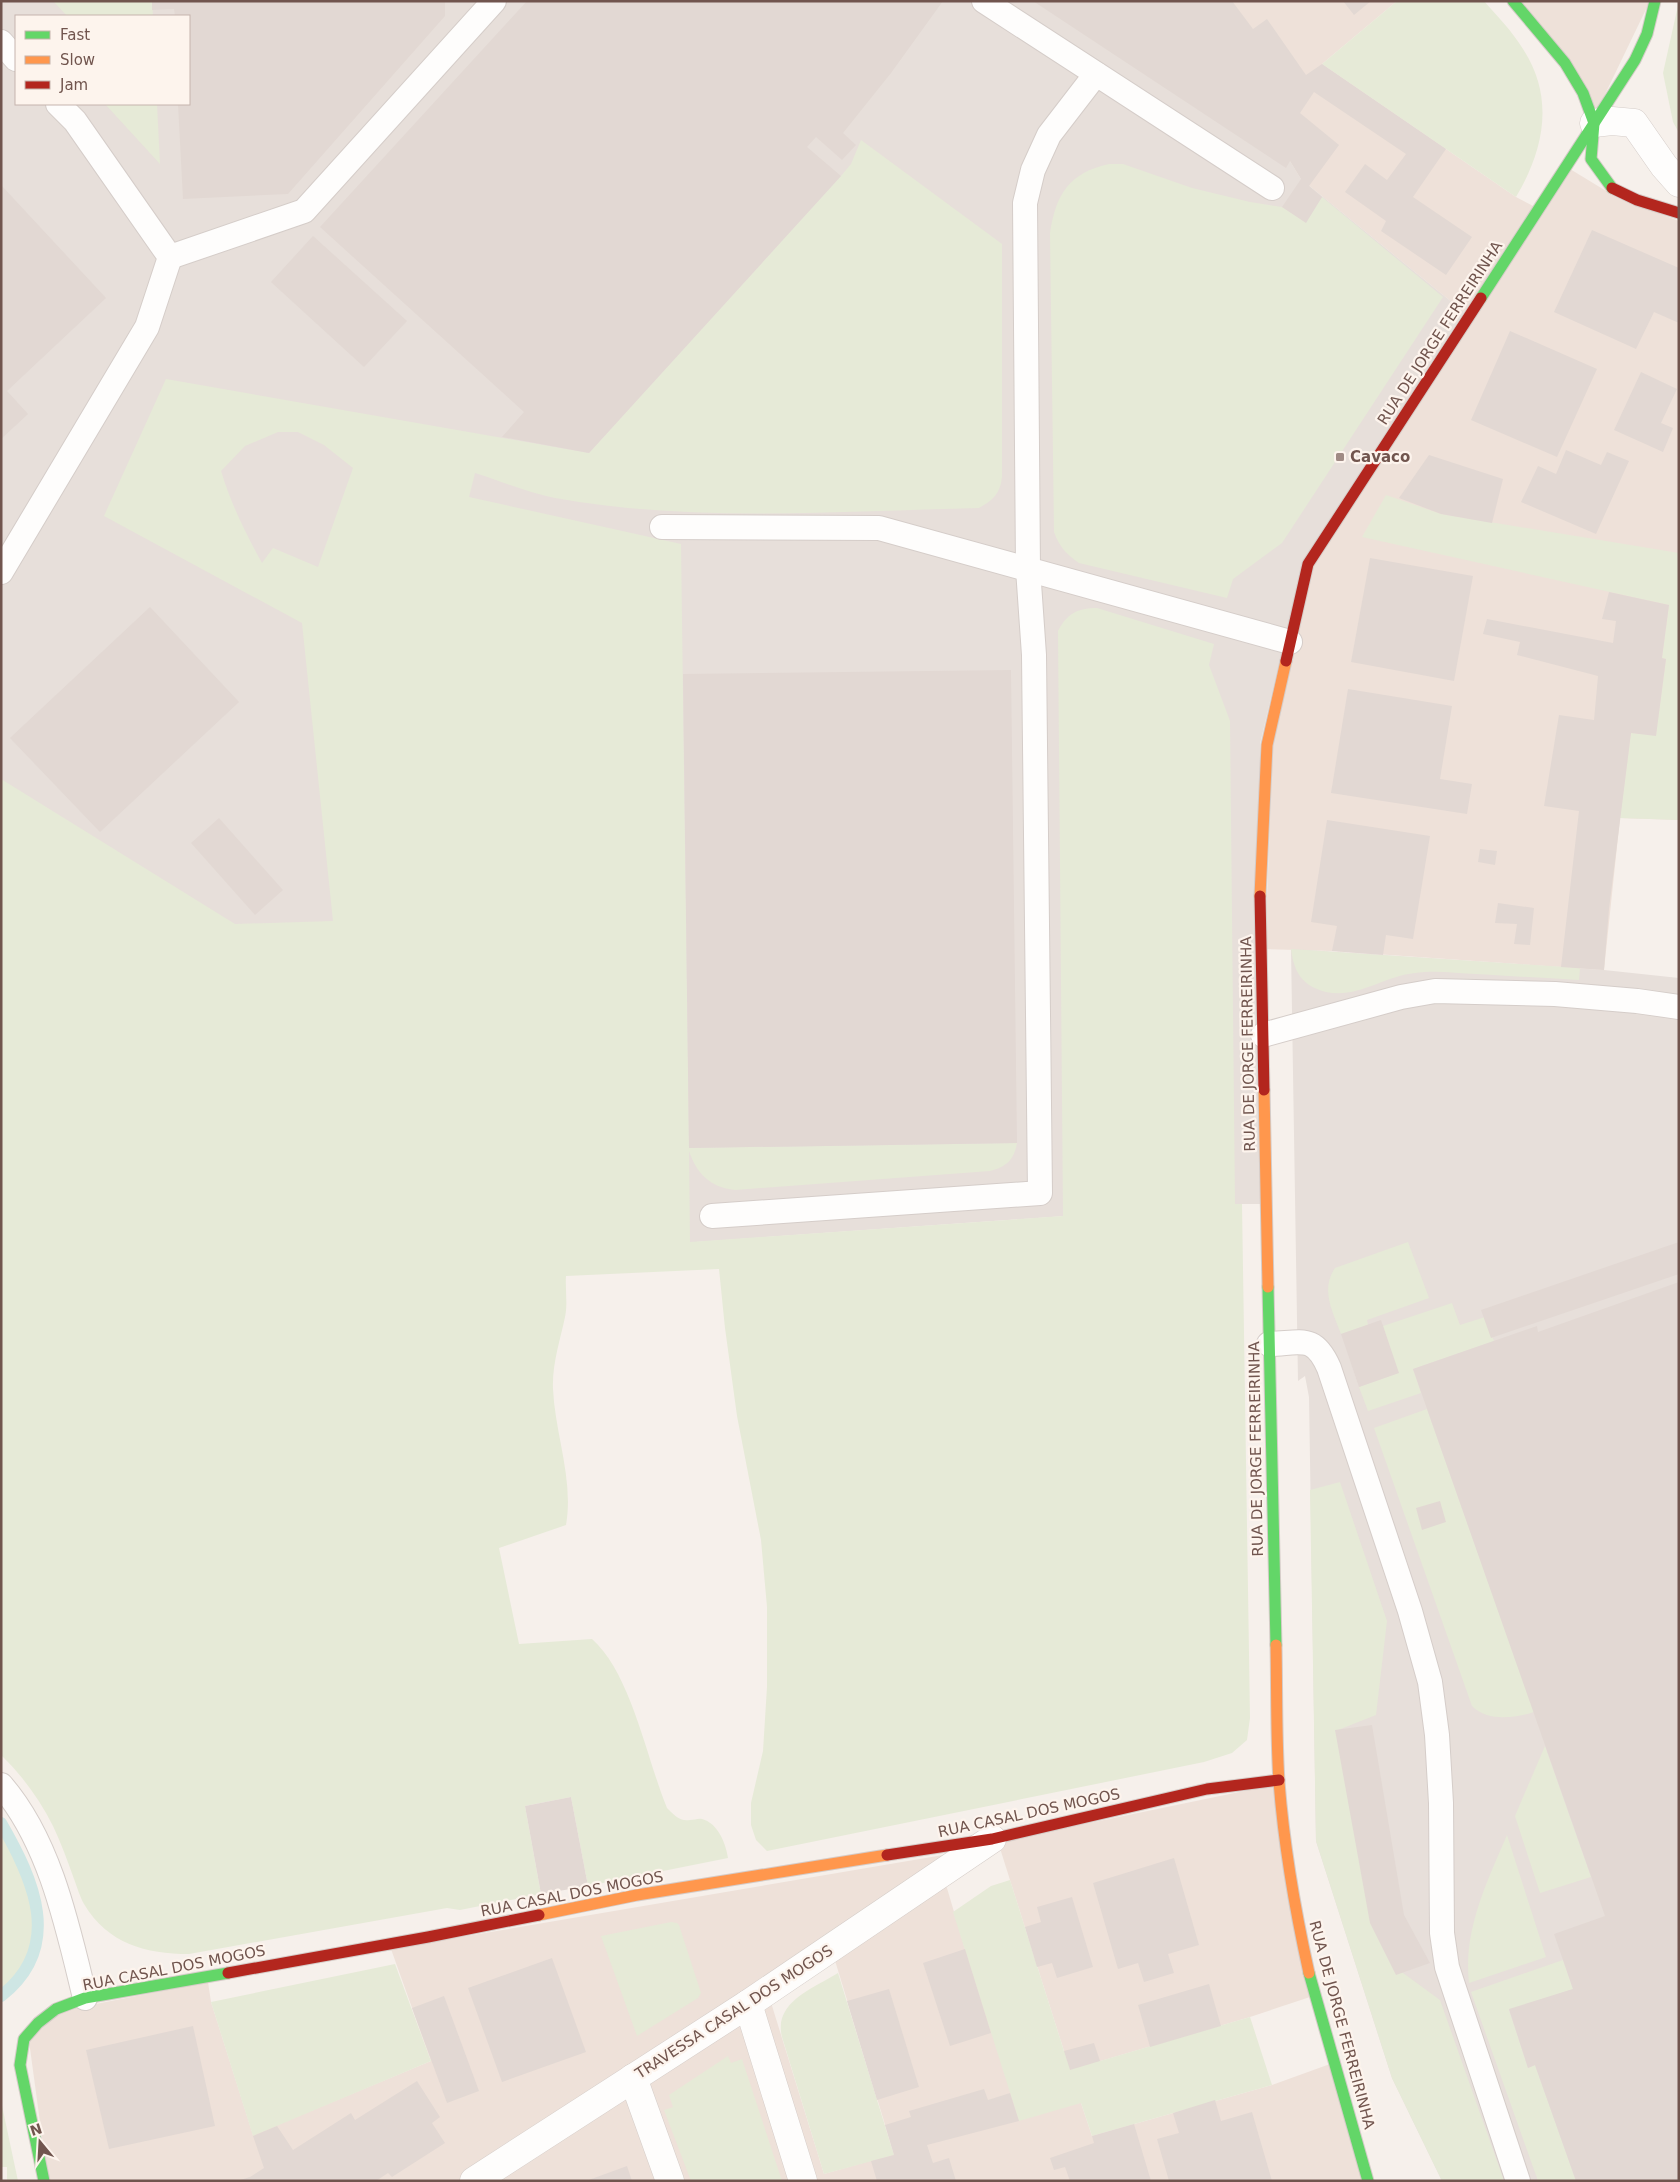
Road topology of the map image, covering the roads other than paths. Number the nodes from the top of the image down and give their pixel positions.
1 (494, 1) edge
2 (984, 1) edge
3 (1513, 1) edge
4 (1655, 1) edge
5 (1, 42) edge
6 (15, 58) edge
7 (1096, 74) junction
8 (59, 105) edge
9 (1594, 123) junction
10 (1679, 183) edge
11 (1272, 188) dead end
12 (1679, 213) edge
13 (170, 257) junction
14 (662, 526) dead end
15 (1028, 569) junction
16 (1, 572) edge
17 (1290, 642) junction
18 (1679, 1007) edge
19 (1263, 1035) junction
20 (712, 1216) dead end
21 (1269, 1344) junction
22 (1279, 1780) junction
23 (1, 1785) edge
24 (992, 1839) junction
25 (85, 1998) junction
26 (748, 2004) junction
27 (633, 2078) junction
28 (44, 2181) edge
29 (474, 2181) edge
30 (670, 2181) edge
31 (803, 2181) edge
32 (1368, 2181) edge
33 (1518, 2181) edge

1 - 13 lane
2 - 7 lane
3 - 9 street
4 - 9 street, RUA DE JORGE FERREIRINHA
5 - 6 lane
7 - 11 lane
7 - 15 lane
8 - 13 lane
9 - 10 street
9 - 12 street
9 - 17 street, RUA DE JORGE FERREIRINHA
13 - 16 lane
14 - 15 lane
15 - 17 lane
15 - 20 lane
17 - 19 street, RUA DE JORGE FERREIRINHA
18 - 19 lane
19 - 21 street, RUA DE JORGE FERREIRINHA
21 - 22 street, RUA DE JORGE FERREIRINHA
21 - 33 lane
22 - 24 street, RUA CASAL DOS MOGOS
22 - 32 street, RUA DE JORGE FERREIRINHA
23 - 25 lane
24 - 25 street, RUA CASAL DOS MOGOS
24 - 26 street, TRAVESSA CASAL DOS MOGOS
25 - 28 street, RUA CASAL DOS MOGOS
26 - 27 street, TRAVESSA CASAL DOS MOGOS
26 - 31 street
27 - 29 street, TRAVESSA CASAL DOS MOGOS
27 - 30 street

